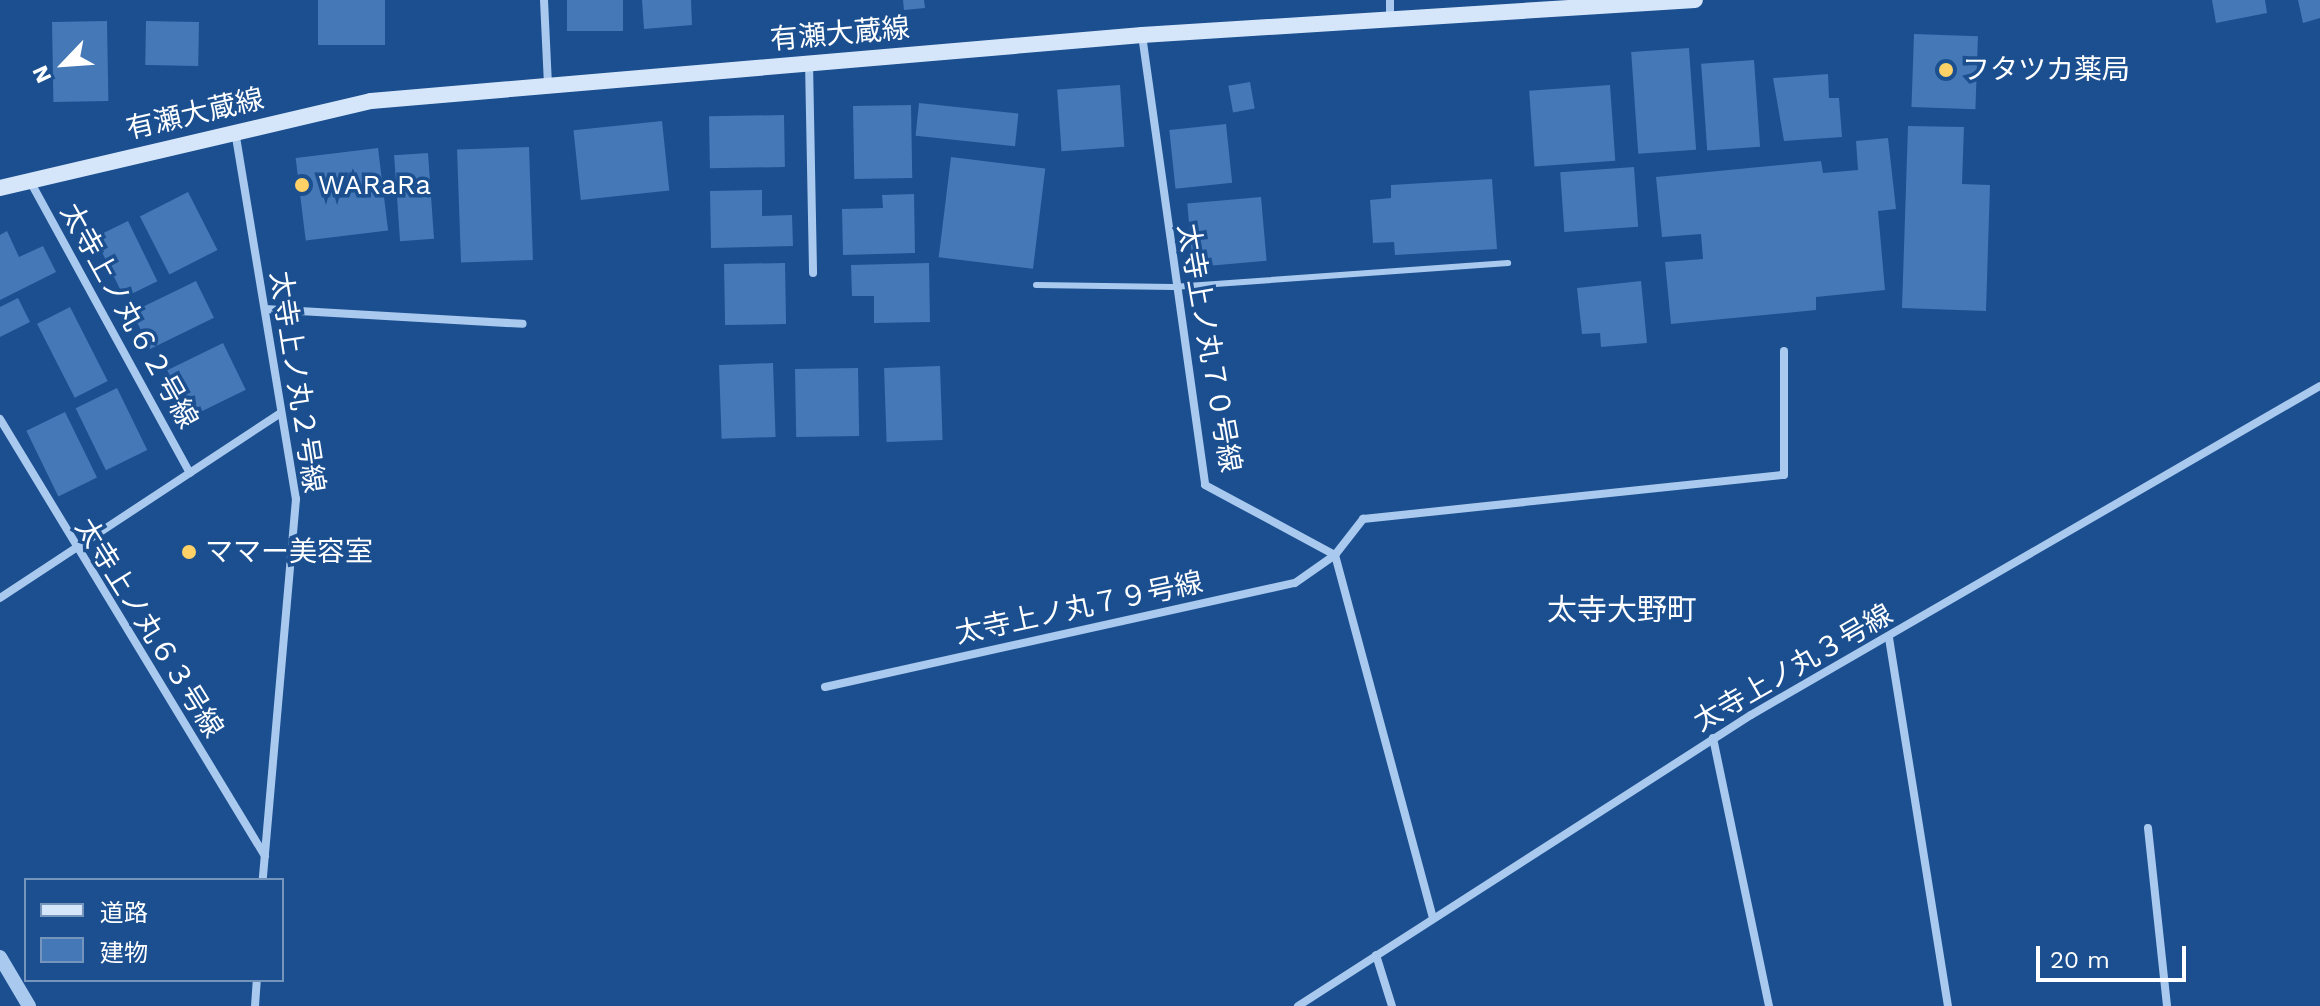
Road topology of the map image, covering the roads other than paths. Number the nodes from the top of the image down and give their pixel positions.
1 (544, 0) edge
2 (1390, 0) edge
3 (1695, 0) edge
4 (1390, 18) junction
5 (1142, 35) junction
6 (809, 62) junction
7 (548, 84) junction
8 (235, 130) junction
9 (30, 181) junction
10 (0, 188) edge
11 (1508, 263) dead end
12 (813, 273) dead end
13 (1036, 285) dead end
14 (1173, 287) junction
15 (265, 309) junction
16 (523, 324) dead end
17 (1784, 351) dead end
18 (2320, 386) edge
19 (281, 413) junction
20 (0, 419) edge
21 (190, 473) junction
22 (73, 550) junction
23 (1335, 555) junction
24 (0, 598) edge
25 (1889, 638) junction
26 (825, 687) dead end
27 (1713, 738) junction
28 (2148, 828) dead end
29 (265, 857) junction
30 (263, 878) edge
31 (1433, 917) junction
32 (1376, 955) junction
33 (0, 957) edge
34 (257, 982) edge
35 (29, 1006) edge
36 (255, 1006) edge
37 (1298, 1006) edge
38 (1392, 1006) edge
39 (1769, 1006) edge
40 (1948, 1006) edge
41 (2167, 1006) edge

1 - 7 street
2 - 4 street
3 - 4 main road, 有瀬大蔵線
4 - 5 main road, 有瀬大蔵線
5 - 6 main road, 有瀬大蔵線
5 - 14 street, 太寺上ノ丸７０号線
6 - 7 main road, 有瀬大蔵線
6 - 12 street
7 - 8 main road, 有瀬大蔵線
8 - 9 main road, 有瀬大蔵線
8 - 15 street, 太寺上ノ丸２号線
9 - 10 main road, 有瀬大蔵線
9 - 21 street, 太寺上ノ丸６２号線
11 - 14 lane
13 - 14 lane
14 - 23 street, 太寺上ノ丸７０号線
15 - 16 street
15 - 19 street, 太寺上ノ丸２号線
17 - 23 street, 太寺上ノ丸７９号線
18 - 25 street, 太寺上ノ丸３号線
19 - 21 street
19 - 29 street, 太寺上ノ丸２号線
20 - 22 street, 太寺上ノ丸６３号線
21 - 22 street
22 - 24 street
22 - 29 street, 太寺上ノ丸６３号線
23 - 26 street, 太寺上ノ丸７９号線
23 - 31 street
25 - 27 street, 太寺上ノ丸３号線
25 - 40 street
27 - 31 street, 太寺上ノ丸３号線
27 - 39 street
28 - 41 street
29 - 30 street, 太寺上ノ丸２号線
31 - 32 street, 太寺上ノ丸３号線
32 - 37 street, 太寺上ノ丸３号線
32 - 38 street
33 - 35 street
34 - 36 street

